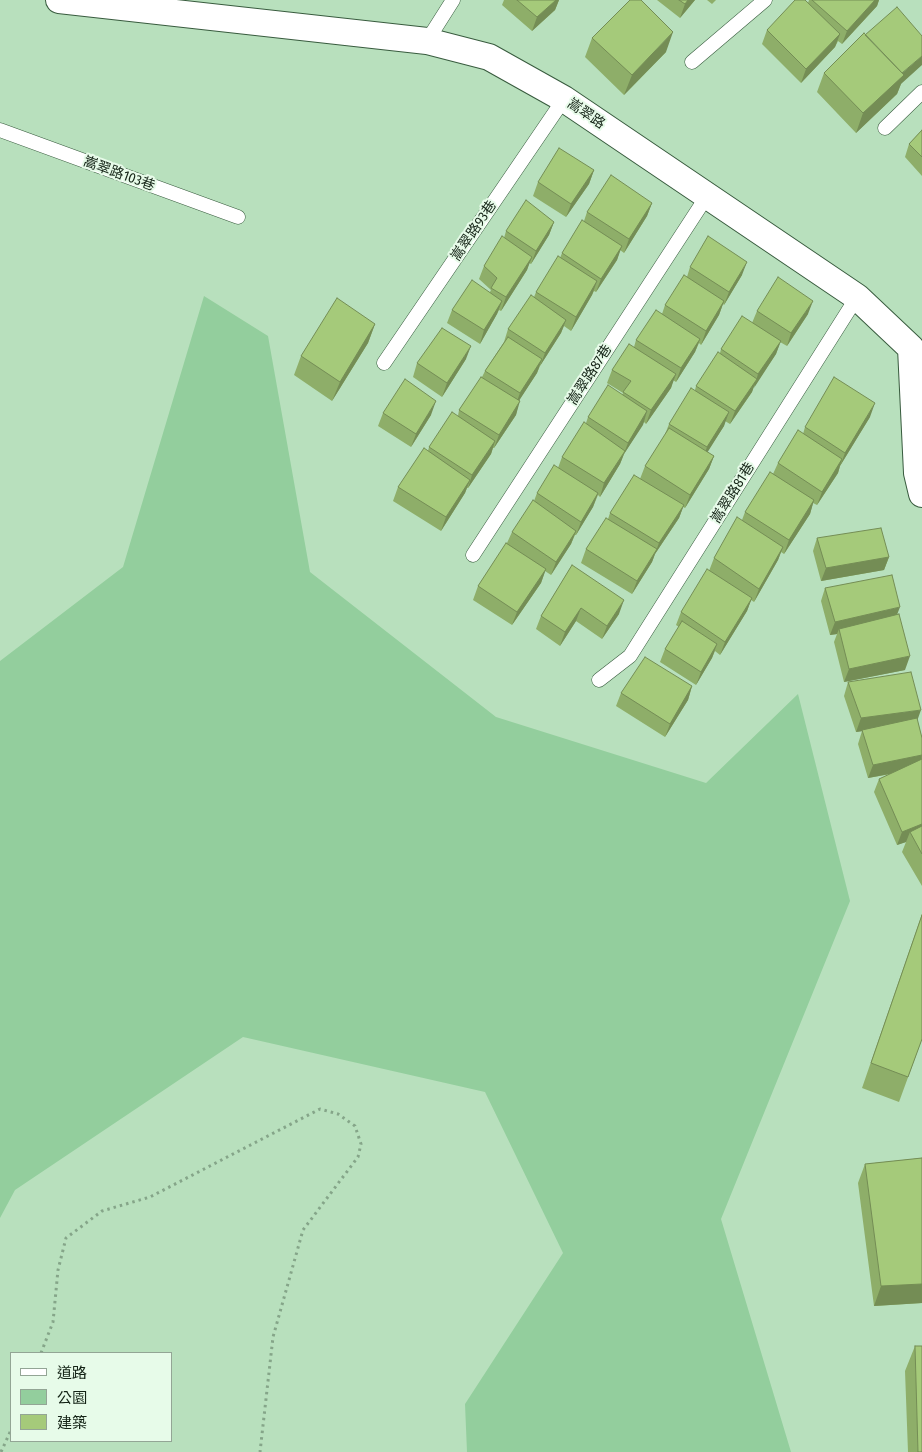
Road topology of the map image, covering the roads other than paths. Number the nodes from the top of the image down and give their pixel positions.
1 (59, 0) edge
2 (453, 0) edge
3 (765, 0) edge
4 (427, 41) junction
5 (692, 62) dead end
6 (922, 92) edge
7 (564, 99) junction
8 (885, 128) dead end
9 (0, 130) edge
10 (708, 196) junction
11 (238, 217) dead end
12 (857, 297) junction
13 (916, 345) edge
14 (384, 363) dead end
15 (922, 494) edge
16 (473, 555) dead end
17 (600, 680) dead end

1 - 4 street, 嵩翠路
2 - 4 lane
3 - 5 lane
4 - 7 street, 嵩翠路
6 - 8 lane
7 - 10 street, 嵩翠路
7 - 14 lane, 嵩翠路93巷
9 - 11 lane, 嵩翠路103巷
10 - 12 street, 嵩翠路
10 - 16 lane, 嵩翠路87巷
12 - 13 street, 嵩翠路
12 - 17 lane, 嵩翠路81巷
13 - 15 street, 嵩翠路

